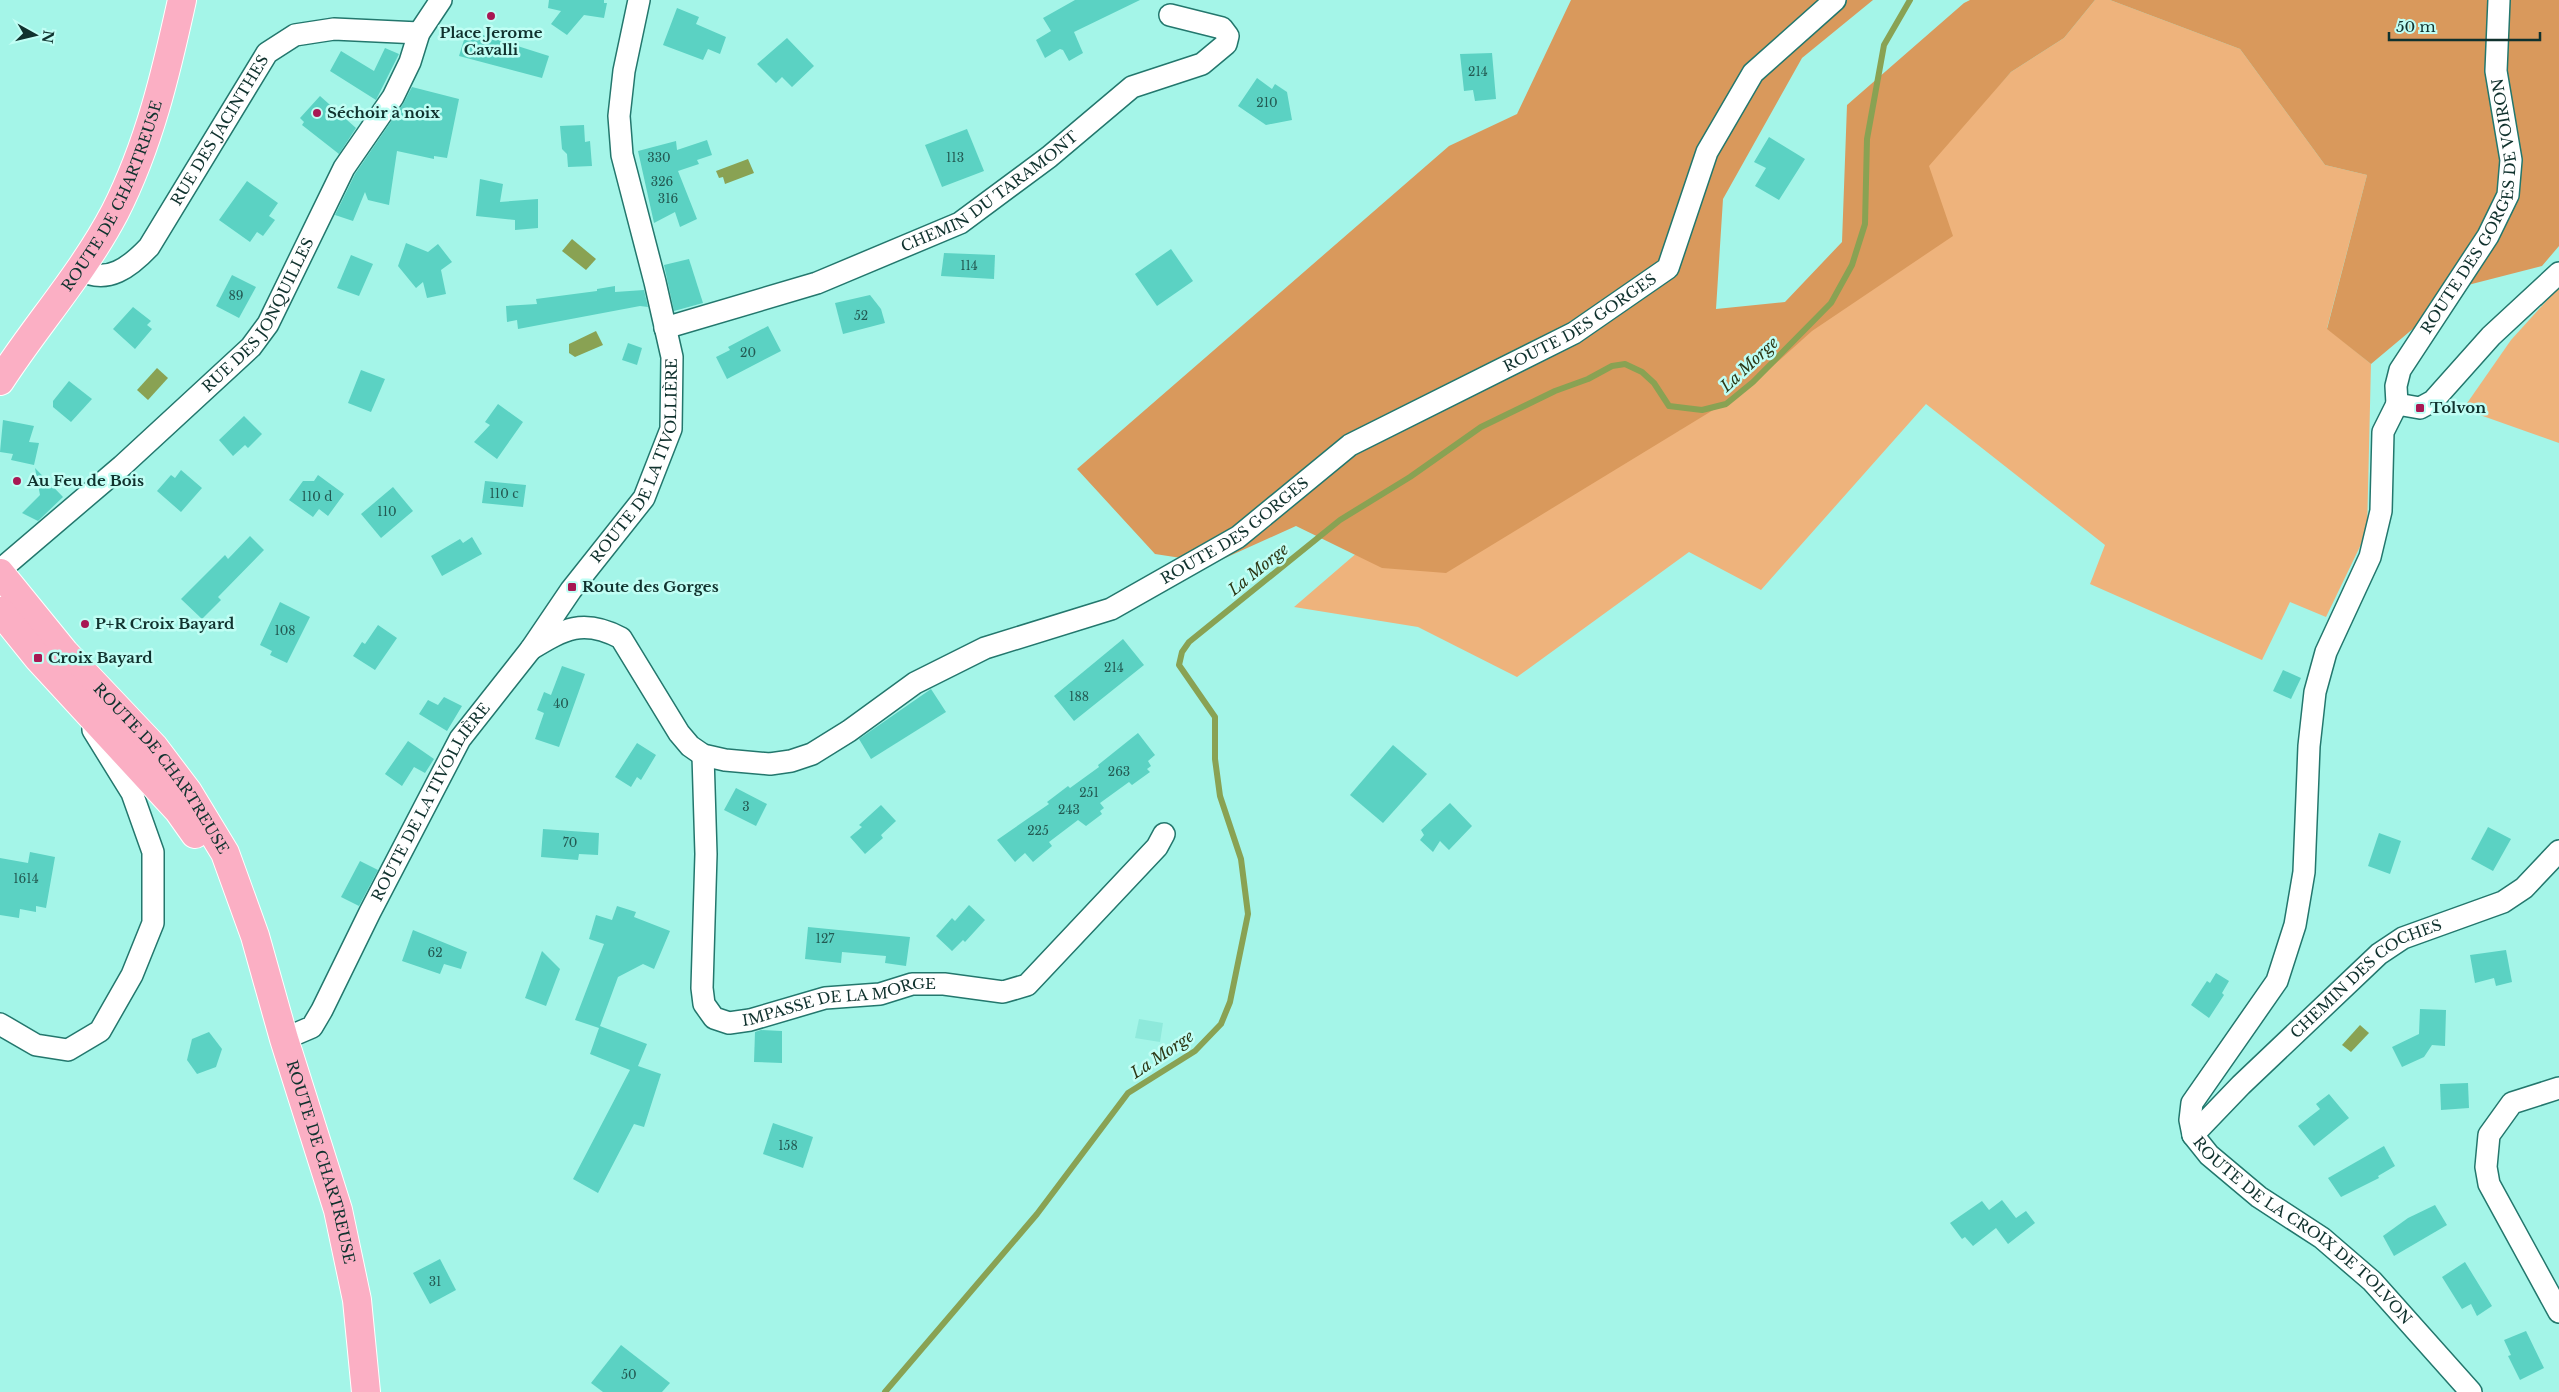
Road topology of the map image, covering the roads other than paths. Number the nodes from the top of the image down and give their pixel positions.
1 (182, 0) edge
2 (441, 0) edge
3 (639, 0) edge
4 (1835, 0) edge
5 (2499, 0) edge
6 (1170, 15) dead end
7 (419, 34) junction
8 (80, 269) junction
9 (2559, 273) edge
10 (665, 328) junction
11 (1, 383) edge
12 (2397, 404) junction
13 (0, 571) edge
14 (0, 611) edge
15 (531, 649) junction
16 (65, 653) junction
17 (72, 696) junction
18 (703, 755) junction
19 (1164, 834) dead end
20 (2559, 851) edge
21 (255, 936) junction
22 (0, 1024) edge
23 (284, 1039) junction
24 (2559, 1088) edge
25 (2193, 1135) junction
26 (2559, 1312) edge
27 (366, 1392) edge
28 (2471, 1392) edge

1 - 8 main road, ROUTE DE CHARTREUSE
2 - 7 street, RUE DES JONQUILLES
3 - 10 street, ROUTE DE LA TIVOLLIÈRE
4 - 18 street, ROUTE DES GORGES
5 - 12 street, ROUTE DES GORGES DE VOIRON
6 - 10 street, CHEMIN DU TARAMONT
7 - 8 street, RUE DES JACINTHES
7 - 13 street, RUE DES JONQUILLES
8 - 11 main road, ROUTE DE CHARTREUSE
9 - 12 street
10 - 15 street, ROUTE DE LA TIVOLLIÈRE
12 - 25 street, ROUTE DE LA CROIX DE TOLVON
13 - 16 main road, ROUTE DE CHARTREUSE
14 - 17 main road, ROUTE DE CHARTREUSE
15 - 18 street
15 - 23 street, ROUTE DE LA TIVOLLIÈRE
16 - 17 street
16 - 21 main road, ROUTE DE CHARTREUSE
17 - 21 main road, ROUTE DE CHARTREUSE
17 - 22 street
18 - 19 street, IMPASSE DE LA MORGE
20 - 25 street, CHEMIN DES COCHES
21 - 23 main road, ROUTE DE CHARTREUSE
23 - 27 main road, ROUTE DE CHARTREUSE
24 - 26 street
25 - 28 street, ROUTE DE LA CROIX DE TOLVON

